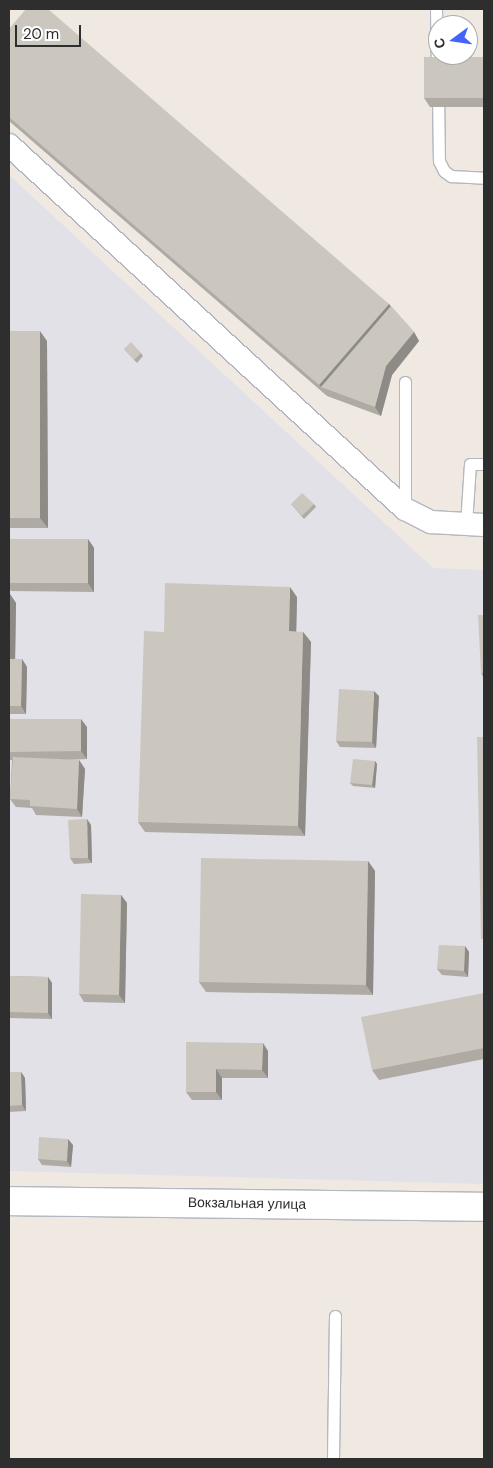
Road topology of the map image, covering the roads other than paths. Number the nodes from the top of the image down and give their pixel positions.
1 (436, 9) edge
2 (9, 145) edge
3 (484, 178) edge
4 (405, 382) dead end
5 (484, 464) edge
6 (405, 509) junction
7 (475, 524) edge
8 (9, 1201) edge
9 (484, 1208) edge
10 (335, 1316) dead end
11 (333, 1459) edge

1 - 3 lane
2 - 6 street
4 - 6 lane
5 - 7 lane
6 - 7 street
8 - 9 street, Вокзальная улица
10 - 11 lane

